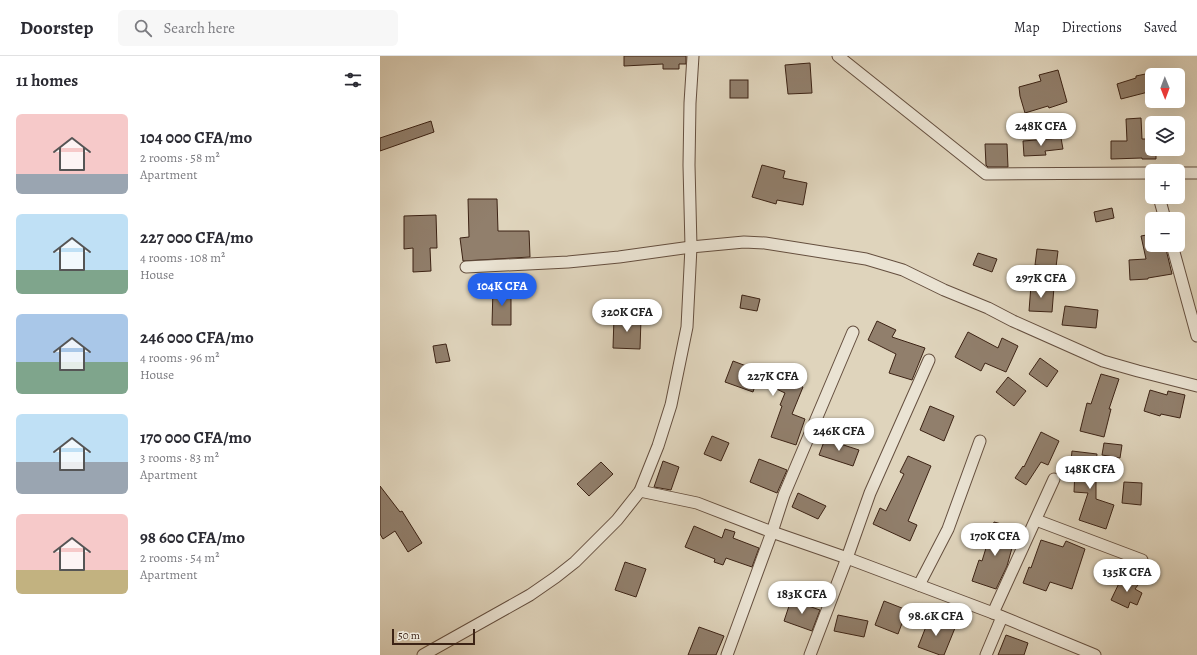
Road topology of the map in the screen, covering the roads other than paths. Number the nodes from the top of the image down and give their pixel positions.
1 (693, 56) edge
2 (838, 56) edge
3 (1145, 173) edge
4 (1185, 173) edge
5 (1196, 173) edge
6 (691, 247) junction
7 (1174, 252) edge
8 (466, 267) dead end
9 (853, 332) dead end
10 (1197, 336) edge
11 (929, 360) dead end
12 (1197, 386) edge
13 (980, 441) dead end
14 (1054, 479) dead end
15 (640, 491) junction
16 (1036, 520) junction
17 (772, 532) junction
18 (847, 558) junction
19 (1142, 560) dead end
20 (919, 585) junction
21 (998, 615) junction
22 (422, 655) edge
23 (727, 655) edge
24 (810, 655) edge
25 (986, 655) edge
26 (1095, 655) edge

1 - 6 street
2 - 3 street
4 - 5 street
6 - 8 street
6 - 12 street
6 - 15 street
7 - 10 street
9 - 17 street
11 - 18 street
13 - 20 street
14 - 16 street
15 - 17 street
15 - 22 street
16 - 19 street
16 - 21 street
17 - 18 street
17 - 23 street
18 - 20 street
18 - 24 street
20 - 21 street
21 - 25 street
21 - 26 street

